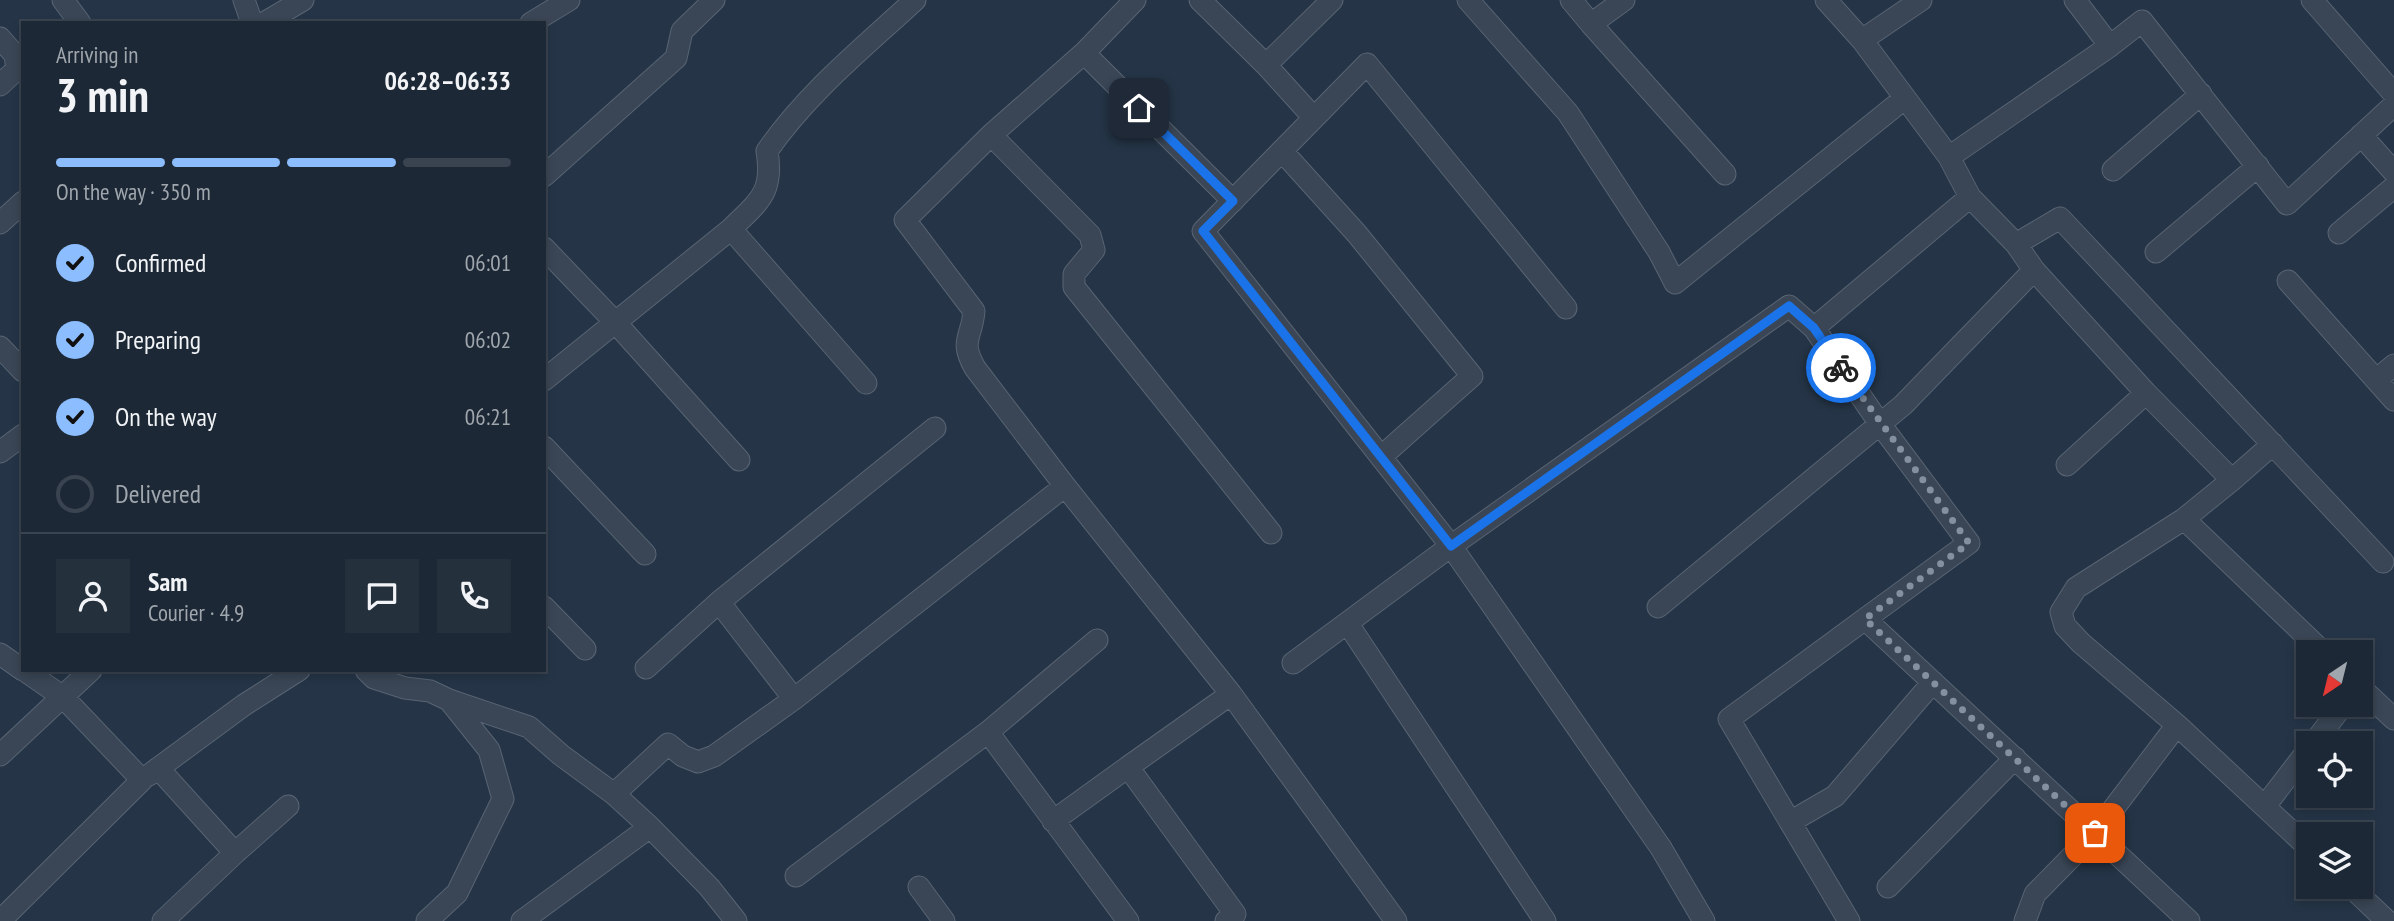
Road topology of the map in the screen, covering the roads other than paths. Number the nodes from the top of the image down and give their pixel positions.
1 (63, 0) edge
2 (244, 0) edge
3 (303, 0) edge
4 (569, 0) edge
5 (714, 0) edge
6 (915, 0) edge
7 (1135, 0) edge
8 (1200, 0) edge
9 (1332, 0) edge
10 (1468, 0) edge
11 (1571, 0) edge
12 (1624, 0) edge
13 (1826, 0) edge
14 (1920, 0) edge
15 (2075, 0) edge
16 (2312, 0) edge
17 (79, 21) edge
18 (252, 21) edge
19 (267, 21) edge
20 (534, 21) edge
21 (1591, 24) junction
22 (0, 38) edge
23 (1862, 40) junction
24 (2110, 46) junction
25 (1084, 53) junction
26 (1266, 65) junction
27 (0, 85) edge
28 (2201, 94) junction
29 (2394, 94) edge
30 (1905, 98) junction
31 (2394, 105) edge
32 (1314, 118) junction
33 (991, 135) junction
34 (2361, 135) junction
35 (1282, 151) junction
36 (1949, 157) junction
37 (2258, 166) junction
38 (2113, 170) dead end
39 (2394, 172) edge
40 (546, 174) edge
41 (1725, 174) dead end
42 (2394, 187) edge
43 (1970, 197) junction
44 (1233, 201) junction
45 (21, 204) edge
46 (0, 223) edge
47 (731, 229) junction
48 (2339, 233) dead end
49 (2016, 244) junction
50 (546, 250) edge
51 (2157, 252) dead end
52 (2034, 270) junction
53 (2288, 281) dead end
54 (1566, 308) dead end
55 (615, 322) junction
56 (1814, 328) junction
57 (0, 347) edge
58 (2394, 365) edge
59 (21, 369) edge
60 (546, 378) edge
61 (2376, 380) junction
62 (866, 383) dead end
63 (2146, 393) junction
64 (2394, 400) edge
65 (1881, 424) junction
66 (935, 428) dead end
67 (21, 436) edge
68 (2273, 444) junction
69 (546, 449) edge
70 (0, 452) edge
71 (1381, 456) junction
72 (739, 460) dead end
73 (2067, 465) dead end
74 (2232, 480) junction
75 (1065, 486) junction
76 (2184, 519) junction
77 (1271, 533) dead end
78 (1451, 546) junction
79 (645, 554) dead end
80 (2383, 562) dead end
81 (719, 602) junction
82 (1658, 607) dead end
83 (546, 609) edge
84 (1865, 619) junction
85 (1348, 624) junction
86 (1097, 640) dead end
87 (2310, 640) edge
88 (585, 649) dead end
89 (0, 654) edge
90 (1293, 663) dead end
91 (646, 668) dead end
92 (21, 669) edge
93 (26, 672) edge
94 (88, 672) edge
95 (296, 672) edge
96 (368, 672) edge
97 (1933, 682) junction
98 (1231, 694) junction
99 (63, 697) junction
100 (794, 699) junction
101 (2373, 699) edge
102 (449, 700) junction
103 (2394, 719) edge
104 (2177, 725) junction
105 (988, 732) junction
106 (0, 755) edge
107 (2015, 758) junction
108 (2296, 766) edge
109 (1128, 767) junction
110 (150, 774) junction
111 (614, 793) junction
112 (288, 806) dead end
113 (2265, 806) junction
114 (1053, 821) junction
115 (1790, 822) junction
116 (650, 827) junction
117 (2095, 833) junction
118 (2296, 835) edge
119 (235, 853) junction
120 (796, 876) dead end
121 (919, 887) dead end
122 (1888, 887) dead end
123 (2364, 899) edge
124 (1118, 918) edge
125 (0, 921) edge
126 (163, 921) edge
127 (427, 921) edge
128 (522, 921) edge
129 (736, 921) edge
130 (944, 921) edge
131 (1226, 921) edge
132 (1396, 921) edge
133 (1545, 921) edge
134 (1704, 921) edge
135 (1849, 921) edge
136 (2025, 921) edge
137 (2189, 921) edge
138 (2387, 921) edge

1 - 17 street
2 - 18 street
3 - 19 street
4 - 20 street
5 - 40 street
6 - 47 street
7 - 25 street
8 - 26 street
9 - 26 street
10 - 30 street
11 - 21 street
12 - 21 street
13 - 23 street
14 - 23 street
15 - 24 street
16 - 29 street
21 - 41 street
22 - 27 street
23 - 30 street
24 - 28 street
24 - 36 street
25 - 33 street
25 - 44 street
26 - 32 street
28 - 37 street
28 - 38 street
30 - 36 street
31 - 34 street
32 - 35 street
32 - 54 street
33 - 75 street
33 - 77 street
34 - 37 street
34 - 39 street
35 - 44 street
35 - 71 street
36 - 43 street
37 - 51 street
42 - 48 street
43 - 49 street
43 - 56 street
44 - 71 street
45 - 46 street
47 - 55 street
47 - 62 street
49 - 52 street
49 - 68 street
50 - 55 street
52 - 63 street
52 - 65 street
53 - 61 street
55 - 60 street
55 - 72 street
56 - 65 street
56 - 78 street
57 - 59 street
58 - 61 street
61 - 64 street
63 - 73 street
63 - 74 street
65 - 82 street
65 - 84 street
66 - 81 street
67 - 70 street
68 - 74 street
68 - 80 street
69 - 79 street
71 - 78 street
74 - 76 street
75 - 98 street
75 - 100 street
76 - 87 street
76 - 104 street
78 - 85 street
78 - 134 street
81 - 91 street
81 - 100 street
83 - 88 street
84 - 97 street
84 - 115 street
85 - 90 street
85 - 133 street
86 - 105 street
89 - 92 street
93 - 99 street
94 - 99 street
95 - 110 street
96 - 102 street
97 - 107 street
97 - 115 street
98 - 109 street
98 - 132 street
99 - 106 street
99 - 110 street
100 - 111 street
101 - 103 street
102 - 111 street
102 - 127 street
104 - 113 street
104 - 117 street
105 - 114 street
105 - 120 street
107 - 117 street
107 - 122 street
108 - 113 street
109 - 114 street
109 - 131 street
110 - 119 street
110 - 125 street
111 - 116 street
112 - 119 street
113 - 118 street
114 - 124 street
115 - 135 street
116 - 128 street
116 - 129 street
117 - 136 street
117 - 137 street
119 - 126 street
121 - 130 street
123 - 138 street

